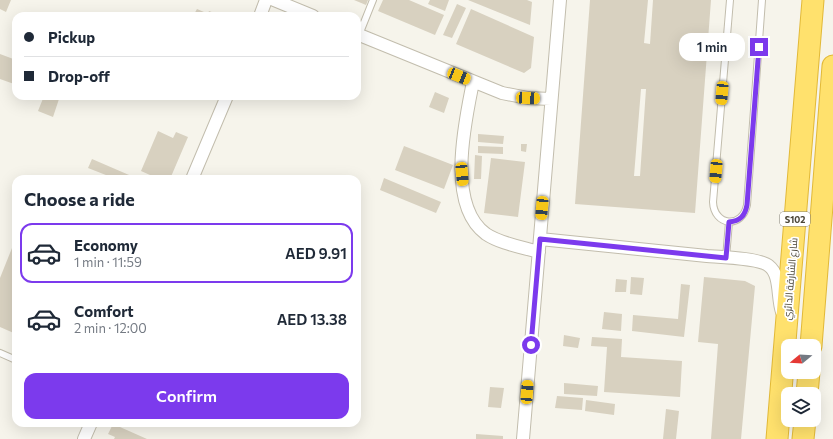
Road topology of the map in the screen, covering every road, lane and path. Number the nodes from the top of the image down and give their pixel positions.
1 (266, 0) edge
2 (274, 0) edge
3 (373, 0) edge
4 (560, 0) edge
5 (730, 0) edge
6 (762, 0) edge
7 (813, 0) edge
8 (262, 12) edge
9 (303, 12) edge
10 (361, 28) edge
11 (361, 36) edge
12 (833, 66) edge
13 (474, 82) junction
14 (551, 99) junction
15 (225, 100) edge
16 (194, 175) edge
17 (729, 222) junction
18 (540, 239) junction
19 (538, 252) junction
20 (726, 258) junction
21 (787, 318) junction
22 (812, 339) edge
23 (0, 353) edge
24 (12, 358) edge
25 (89, 427) edge
26 (804, 427) edge
27 (84, 439) edge
28 (523, 439) edge
29 (777, 439) edge
30 (803, 439) edge

1 - 8 street
2 - 9 street
3 - 10 lane
4 - 14 street
5 - 17 lane
6 - 17 lane
7 - 21 highway, شارع الشارقة الدائري / S102
11 - 13 street
12 - 22 highway, S102
13 - 14 street
13 - 19 street
14 - 18 street
15 - 16 street
17 - 20 lane
18 - 19 street
18 - 20 street
19 - 28 street
20 - 21 street
21 - 29 highway, شارع الشارقة الدائري / S102
23 - 24 lane
25 - 27 street
26 - 30 highway

